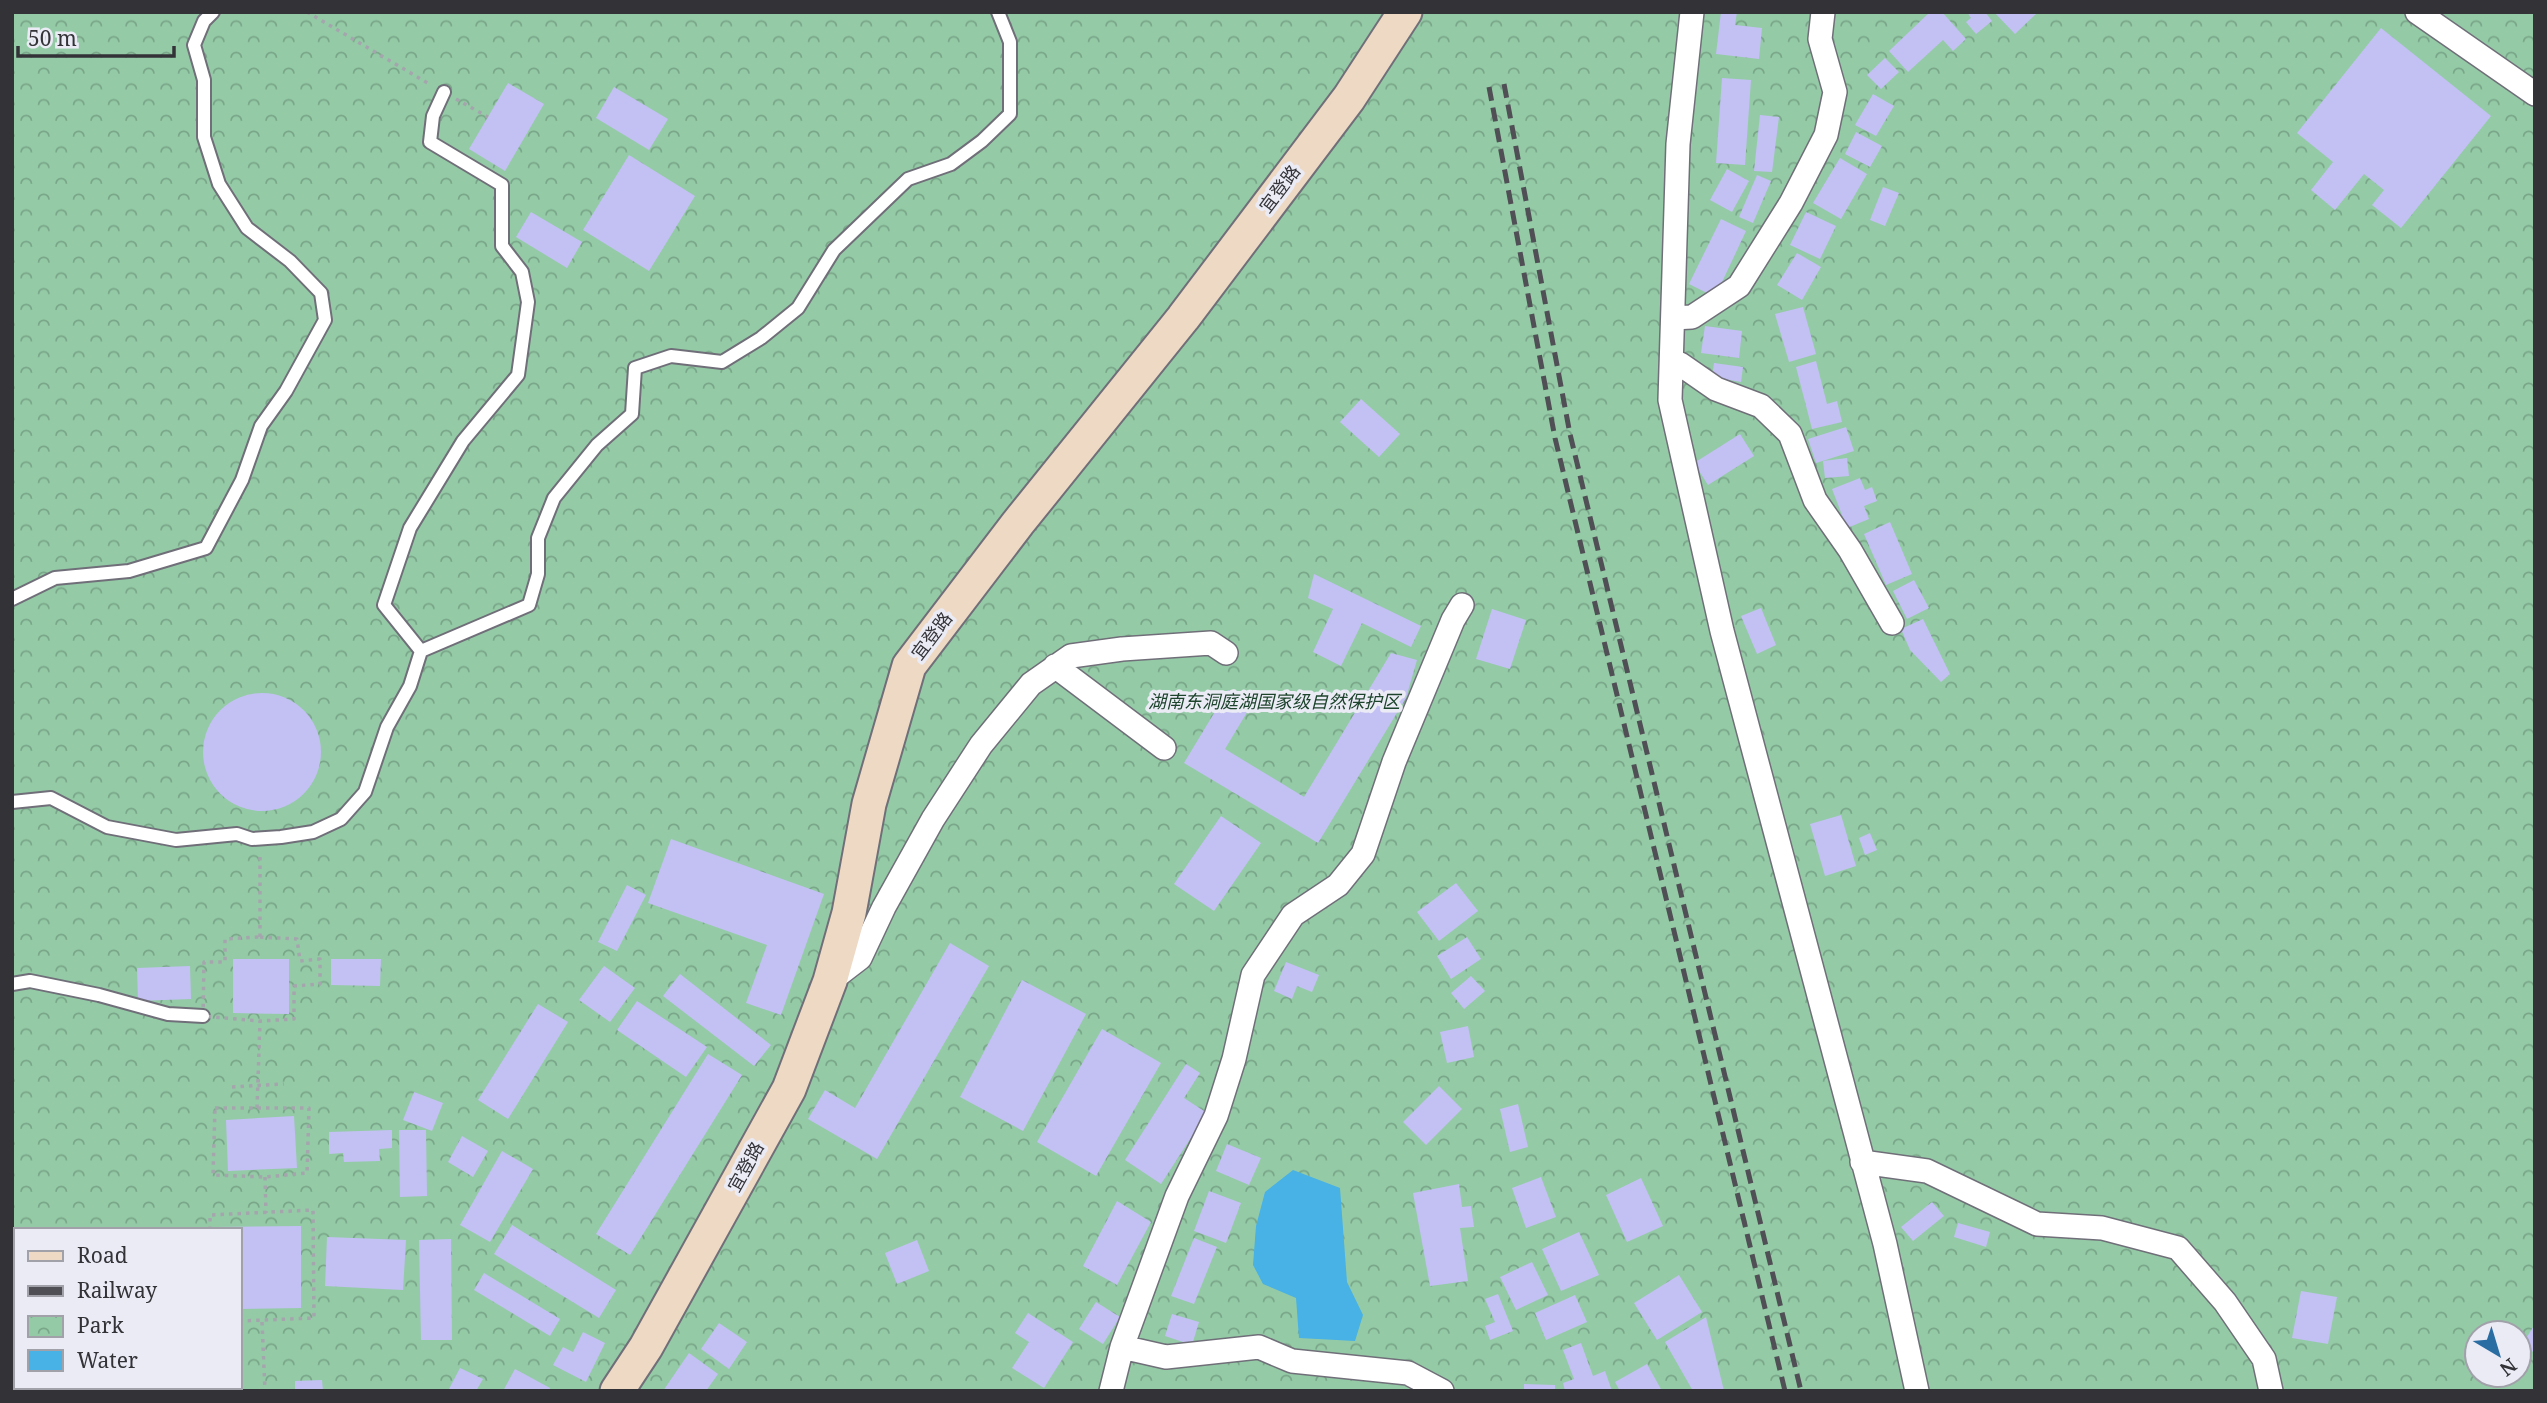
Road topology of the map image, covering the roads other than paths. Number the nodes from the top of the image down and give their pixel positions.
1 (213, 12) edge
2 (998, 12) edge
3 (1405, 12) edge
4 (1692, 12) edge
5 (1823, 12) edge
6 (2417, 12) edge
7 (444, 92) road end
8 (2535, 94) edge
9 (1673, 318) junction
10 (1680, 364) dead end
11 (12, 599) edge
12 (1462, 605) dead end
13 (1892, 623) dead end
14 (421, 651) junction
15 (1226, 653) dead end
16 (1055, 667) junction
17 (1164, 748) dead end
18 (12, 802) edge
19 (830, 981) junction
20 (12, 984) edge
21 (203, 1016) road end
22 (1863, 1161) junction
23 (1122, 1347) junction
24 (617, 1391) edge
25 (1111, 1391) edge
26 (1442, 1391) edge
27 (1917, 1391) edge
28 (2271, 1391) edge

1 - 11 lane
2 - 14 lane
3 - 19 street, 宜登路
4 - 9 street
5 - 9 street
6 - 8 street
7 - 14 lane
9 - 22 street
10 - 13 street
12 - 23 street
14 - 18 lane
15 - 16 street
16 - 17 street
16 - 19 street
19 - 24 street, 宜登路
20 - 21 lane
22 - 27 street
22 - 28 street
23 - 25 street
23 - 26 street

